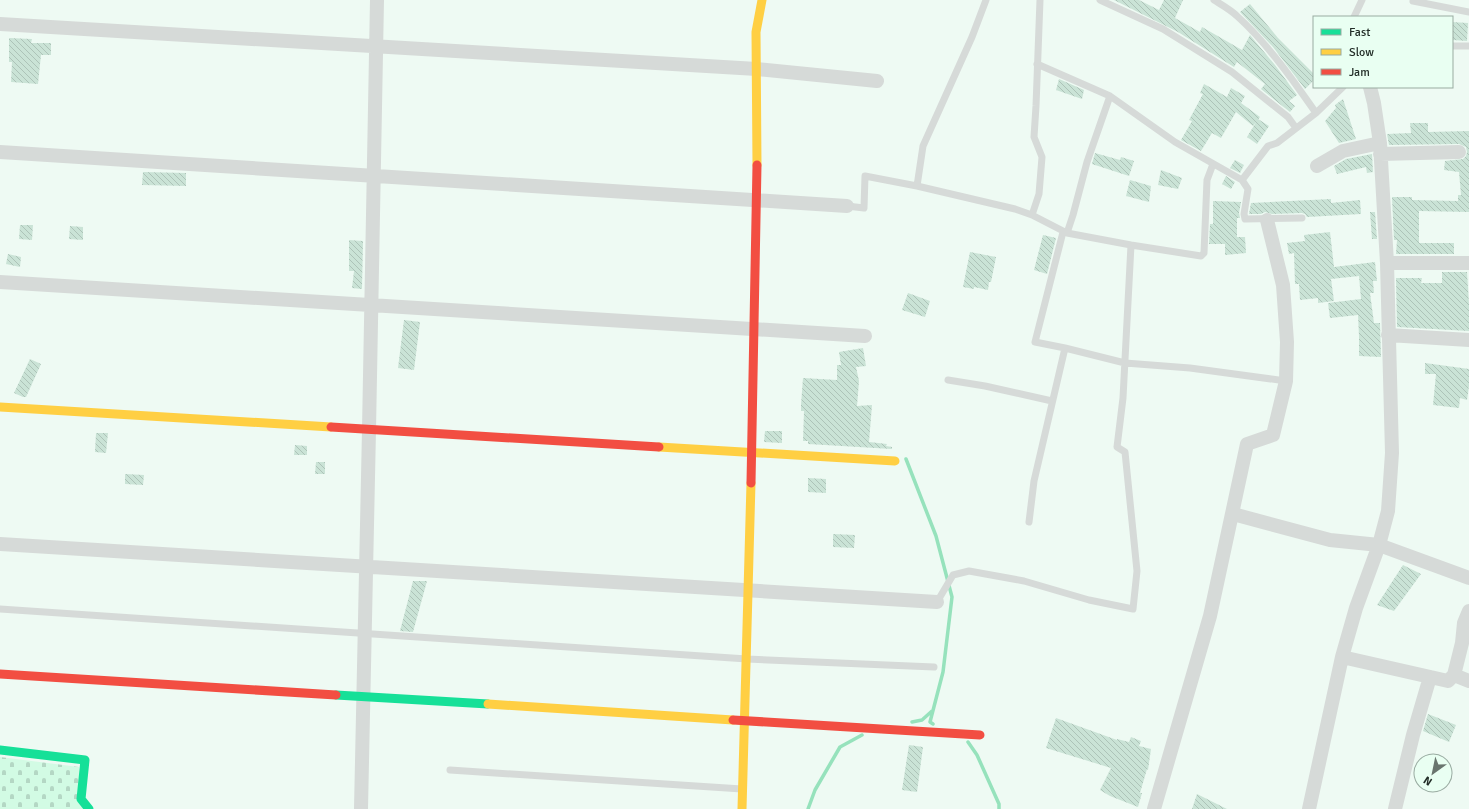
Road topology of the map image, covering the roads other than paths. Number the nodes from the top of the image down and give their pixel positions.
1 (377, 0) edge
2 (762, 0) edge
3 (986, 0) edge
4 (1040, 0) edge
5 (1100, 0) edge
6 (1214, 0) edge
7 (1362, 0) edge
8 (1413, 1) edge
9 (1469, 12) edge
10 (1354, 16) edge
11 (0, 24) edge
12 (1453, 46) edge
13 (1469, 46) edge
14 (376, 47) junction
15 (1037, 64) junction
16 (757, 69) junction
17 (877, 81) dead end
18 (1342, 88) edge
19 (1370, 88) edge
20 (1110, 96) junction
21 (1316, 113) junction
22 (1296, 128) junction
23 (1380, 148) junction
24 (0, 152) edge
25 (1459, 152) dead end
26 (1213, 164) junction
27 (1318, 166) dead end
28 (373, 176) junction
29 (1242, 180) junction
30 (917, 186) junction
31 (757, 201) junction
32 (847, 206) joint
33 (1032, 215) junction
34 (1302, 218) dead end
35 (1267, 220) junction
36 (1065, 233) junction
37 (1131, 245) junction
38 (1387, 263) junction
39 (1469, 263) edge
40 (0, 282) edge
41 (372, 305) junction
42 (754, 329) junction
43 (1388, 335) junction
44 (865, 336) dead end
45 (1469, 340) edge
46 (1065, 348) junction
47 (1125, 363) junction
48 (948, 380) dead end
49 (1286, 380) junction
50 (1052, 401) junction
51 (0, 407) edge
52 (369, 430) junction
53 (752, 453) junction
54 (895, 461) dead end
55 (1233, 514) junction
56 (1029, 522) dead end
57 (0, 544) edge
58 (1379, 545) junction
59 (366, 567) junction
60 (1469, 578) edge
61 (749, 591) junction
62 (937, 602) joint
63 (0, 609) edge
64 (1469, 611) edge
65 (364, 633) junction
66 (1342, 657) junction
67 (747, 659) junction
68 (934, 667) dead end
69 (0, 674) edge
70 (1454, 675) junction
71 (1430, 677) junction
72 (1469, 680) edge
73 (363, 697) junction
74 (745, 720) junction
75 (980, 735) dead end
76 (0, 750) edge
77 (450, 770) dead end
78 (743, 789) junction
79 (89, 809) edge
80 (361, 809) edge
81 (742, 809) edge
82 (1154, 809) edge
83 (1309, 809) edge
84 (1394, 809) edge

1 - 14 street
2 - 16 street
3 - 30 lane
4 - 15 lane
5 - 22 lane
6 - 21 lane
7 - 10 lane
8 - 9 lane
11 - 14 street
12 - 13 lane
14 - 16 street
14 - 28 street
15 - 20 lane
15 - 33 lane
16 - 17 street
16 - 31 street
18 - 21 lane
19 - 23 street
20 - 26 lane
20 - 36 lane
21 - 22 lane
22 - 29 lane
23 - 25 street
23 - 27 street
23 - 38 street
24 - 28 street
26 - 29 lane
26 - 37 lane
28 - 31 street
28 - 41 street
29 - 35 lane
30 - 32 lane
30 - 33 lane
31 - 32 street
31 - 42 street
33 - 36 lane
34 - 35 lane
35 - 49 street
36 - 37 lane
36 - 46 lane
37 - 47 lane
38 - 39 street
38 - 43 street
40 - 41 street
41 - 42 street
41 - 52 street
42 - 44 street
42 - 53 street
43 - 45 street
43 - 58 street
46 - 47 lane
46 - 50 lane
47 - 49 lane
47 - 62 lane
48 - 50 lane
49 - 55 street
50 - 56 lane
51 - 52 street
52 - 53 street
52 - 59 street
53 - 54 street
53 - 61 street
55 - 58 street
55 - 82 street
57 - 59 street
58 - 60 street
58 - 66 street
59 - 61 street
59 - 65 street
61 - 62 street
61 - 67 street
63 - 65 lane
64 - 70 street
65 - 67 lane
65 - 73 street
66 - 71 street
66 - 83 street
67 - 68 lane
67 - 74 street
69 - 73 street
70 - 71 street
70 - 72 street
71 - 84 street
73 - 74 street
73 - 80 street
74 - 75 street
74 - 78 street
76 - 79 street
77 - 78 lane
78 - 81 street

